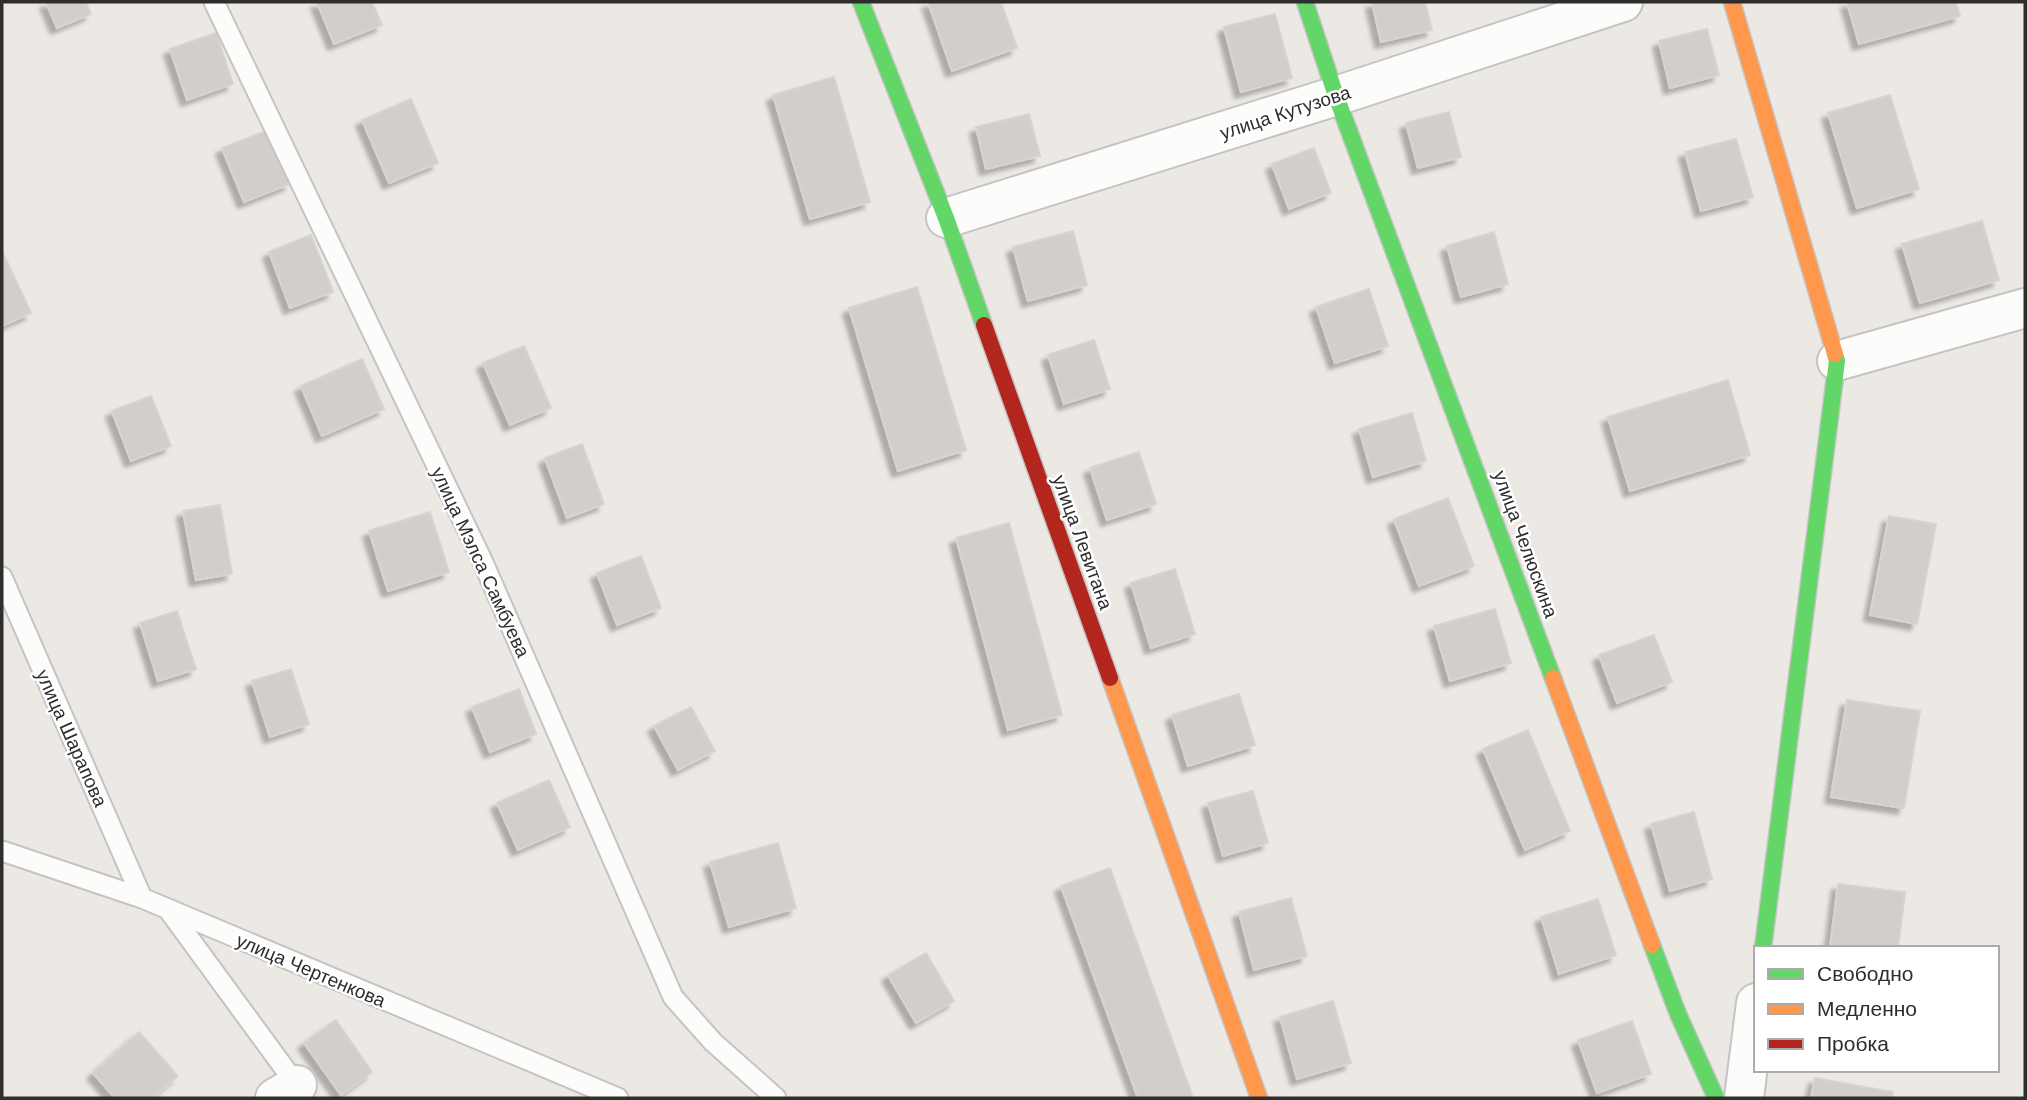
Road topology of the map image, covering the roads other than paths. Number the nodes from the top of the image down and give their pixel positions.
1 (214, 2) edge
2 (861, 2) edge
3 (1305, 2) edge
4 (1623, 2) edge
5 (1732, 2) edge
6 (1336, 96) junction
7 (946, 218) junction
8 (2025, 308) edge
9 (1837, 360) junction
10 (2, 577) edge
11 (2, 851) edge
12 (142, 898) junction
13 (170, 911) junction
14 (1763, 946) edge
15 (1754, 1019) edge
16 (292, 1094) edge
17 (618, 1098) edge
18 (776, 1098) edge
19 (1259, 1098) edge
20 (1716, 1098) edge
21 (1744, 1098) edge

1 - 18 lane, улица Мэлса Самбуева
2 - 7 street, улица Левитана
3 - 6 street, улица Челюскина
4 - 6 street, улица Кутузова
5 - 9 street
6 - 7 street, улица Кутузова
6 - 20 street, улица Челюскина
7 - 19 street, улица Левитана
8 - 9 street
9 - 14 street
10 - 12 lane, улица Шарапова
11 - 12 lane, улица Чертенкова
12 - 13 lane, улица Чертенкова
13 - 16 lane
13 - 17 lane, улица Чертенкова
15 - 21 street

